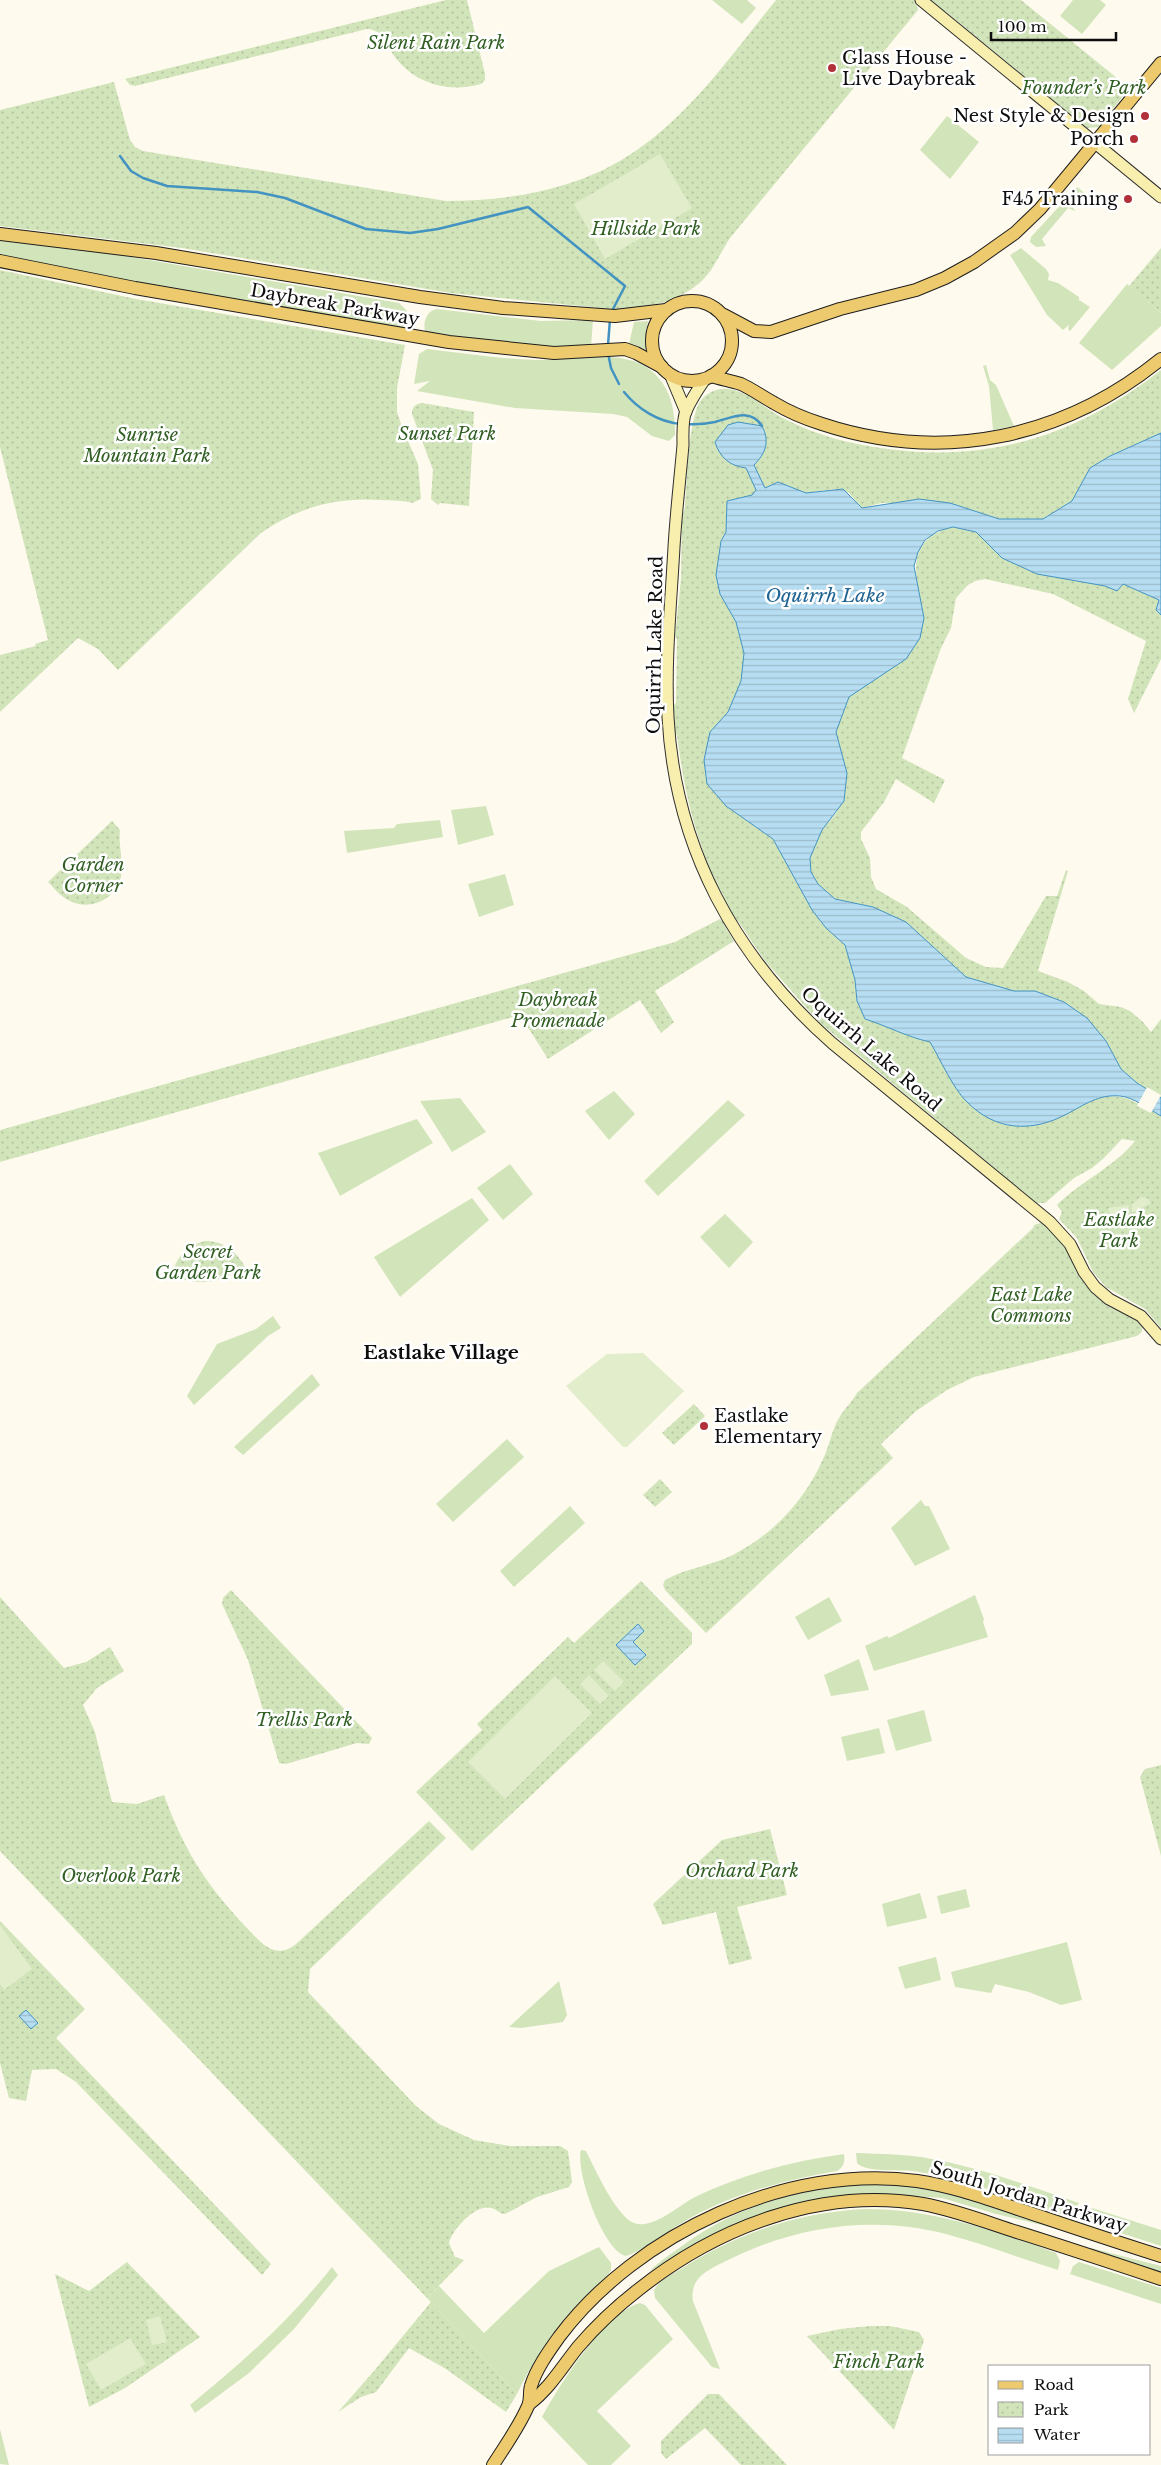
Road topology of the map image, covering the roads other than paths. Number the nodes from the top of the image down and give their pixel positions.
1 (921, 0) edge
2 (1161, 63) edge
3 (1095, 143) junction
4 (1161, 197) edge
5 (0, 234) edge
6 (0, 261) edge
7 (666, 310) junction
8 (724, 315) junction
9 (1161, 359) edge
10 (666, 371) junction
11 (708, 378) junction
12 (686, 412) junction
13 (1161, 1339) edge
14 (1161, 2256) edge
15 (1161, 2278) edge
16 (529, 2404) junction
17 (492, 2465) edge

1 - 3 street
2 - 3 main road
3 - 4 street
3 - 8 main road
5 - 7 main road, Daybreak Parkway
6 - 10 main road, Daybreak Parkway
7 - 8 main road
7 - 10 main road
8 - 11 main road
9 - 11 main road
10 - 11 main road
10 - 12 street, Oquirrh Lake Road
11 - 12 street, Oquirrh Lake Road
12 - 13 street, Oquirrh Lake Road
14 - 16 main road, South Jordan Parkway
15 - 16 main road, South Jordan Parkway
16 - 17 main road, South Jordan Parkway

